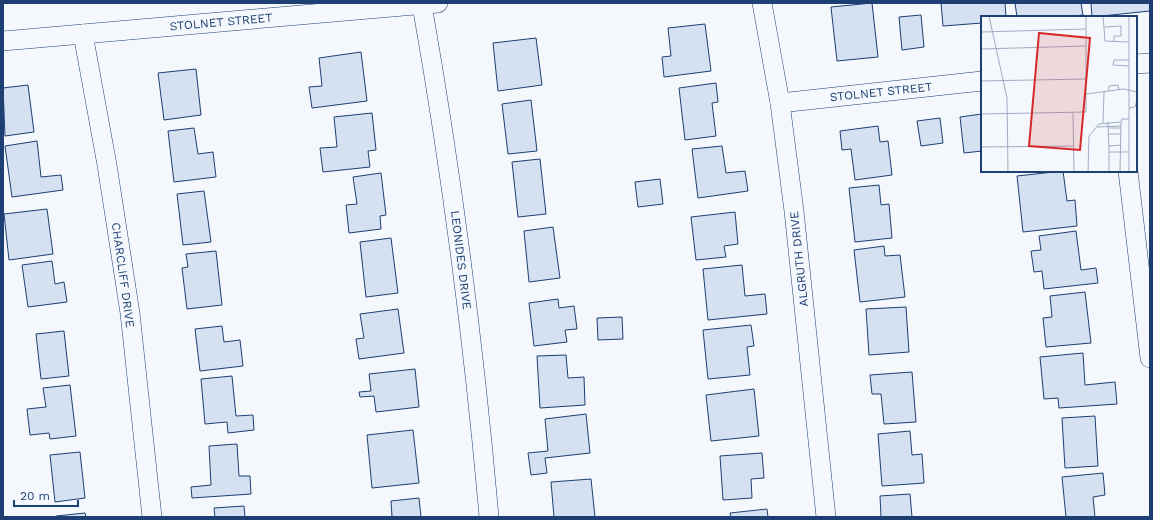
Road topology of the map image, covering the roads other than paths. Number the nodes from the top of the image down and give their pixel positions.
1 (762, 3) edge
2 (430, 4) edge
3 (83, 34) junction
4 (3, 41) edge
5 (1150, 63) edge
6 (1137, 64) edge
7 (981, 81) edge
8 (780, 103) junction
9 (1128, 172) edge
10 (1150, 358) edge
11 (152, 517) edge
12 (489, 517) edge
13 (826, 517) edge

1 - 8 street, ALGRUTH DRIVE
2 - 3 street, STOLNET STREET
2 - 12 street, LEONIDES DRIVE
3 - 4 street, STOLNET STREET
3 - 11 street, CHARCLIFF DRIVE
5 - 6 street
7 - 8 street, STOLNET STREET
8 - 13 street, ALGRUTH DRIVE
9 - 10 street

